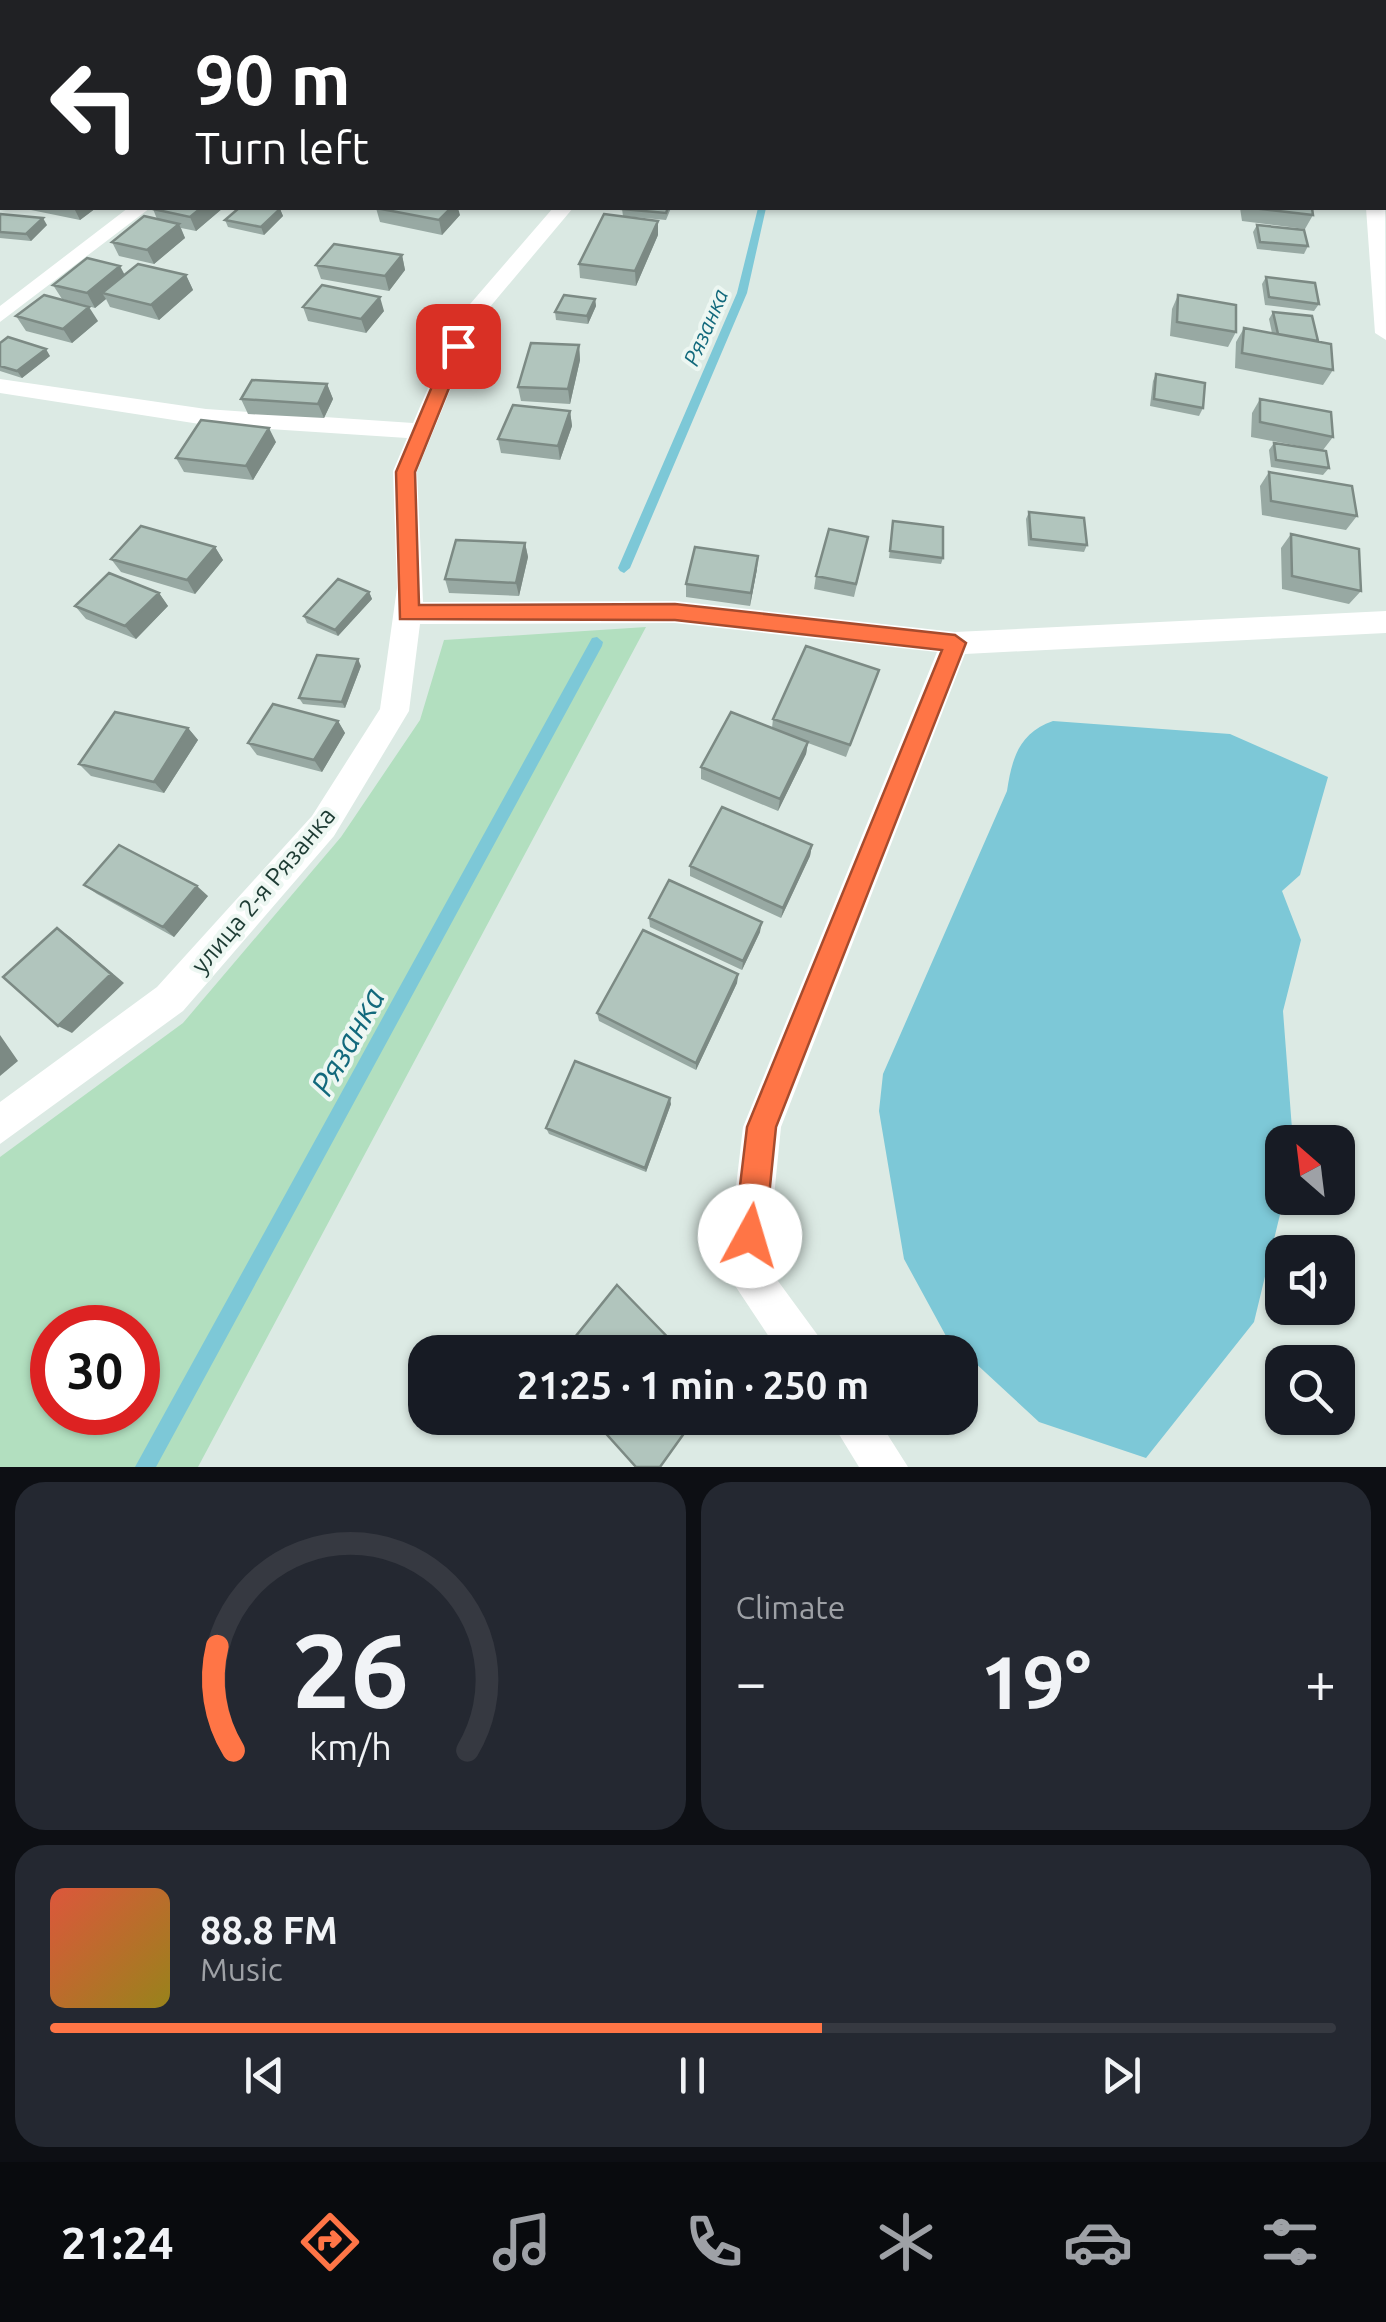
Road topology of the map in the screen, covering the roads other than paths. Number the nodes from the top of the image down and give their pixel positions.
1 (137, 210) edge
2 (561, 210) edge
3 (1375, 210) edge
4 (0, 316) edge
5 (1386, 333) edge
6 (0, 386) edge
7 (422, 431) junction
8 (408, 614) junction
9 (1386, 622) edge
10 (955, 643) junction
11 (0, 1126) edge
12 (792, 1335) edge
13 (863, 1435) edge
14 (886, 1467) edge

1 - 4 street
2 - 7 street, улица 2-я Рязанка
3 - 5 street
6 - 7 street
7 - 8 street, улица 2-я Рязанка
8 - 10 street
8 - 11 street, улица 2-я Рязанка
9 - 10 street
10 - 12 street
13 - 14 street

